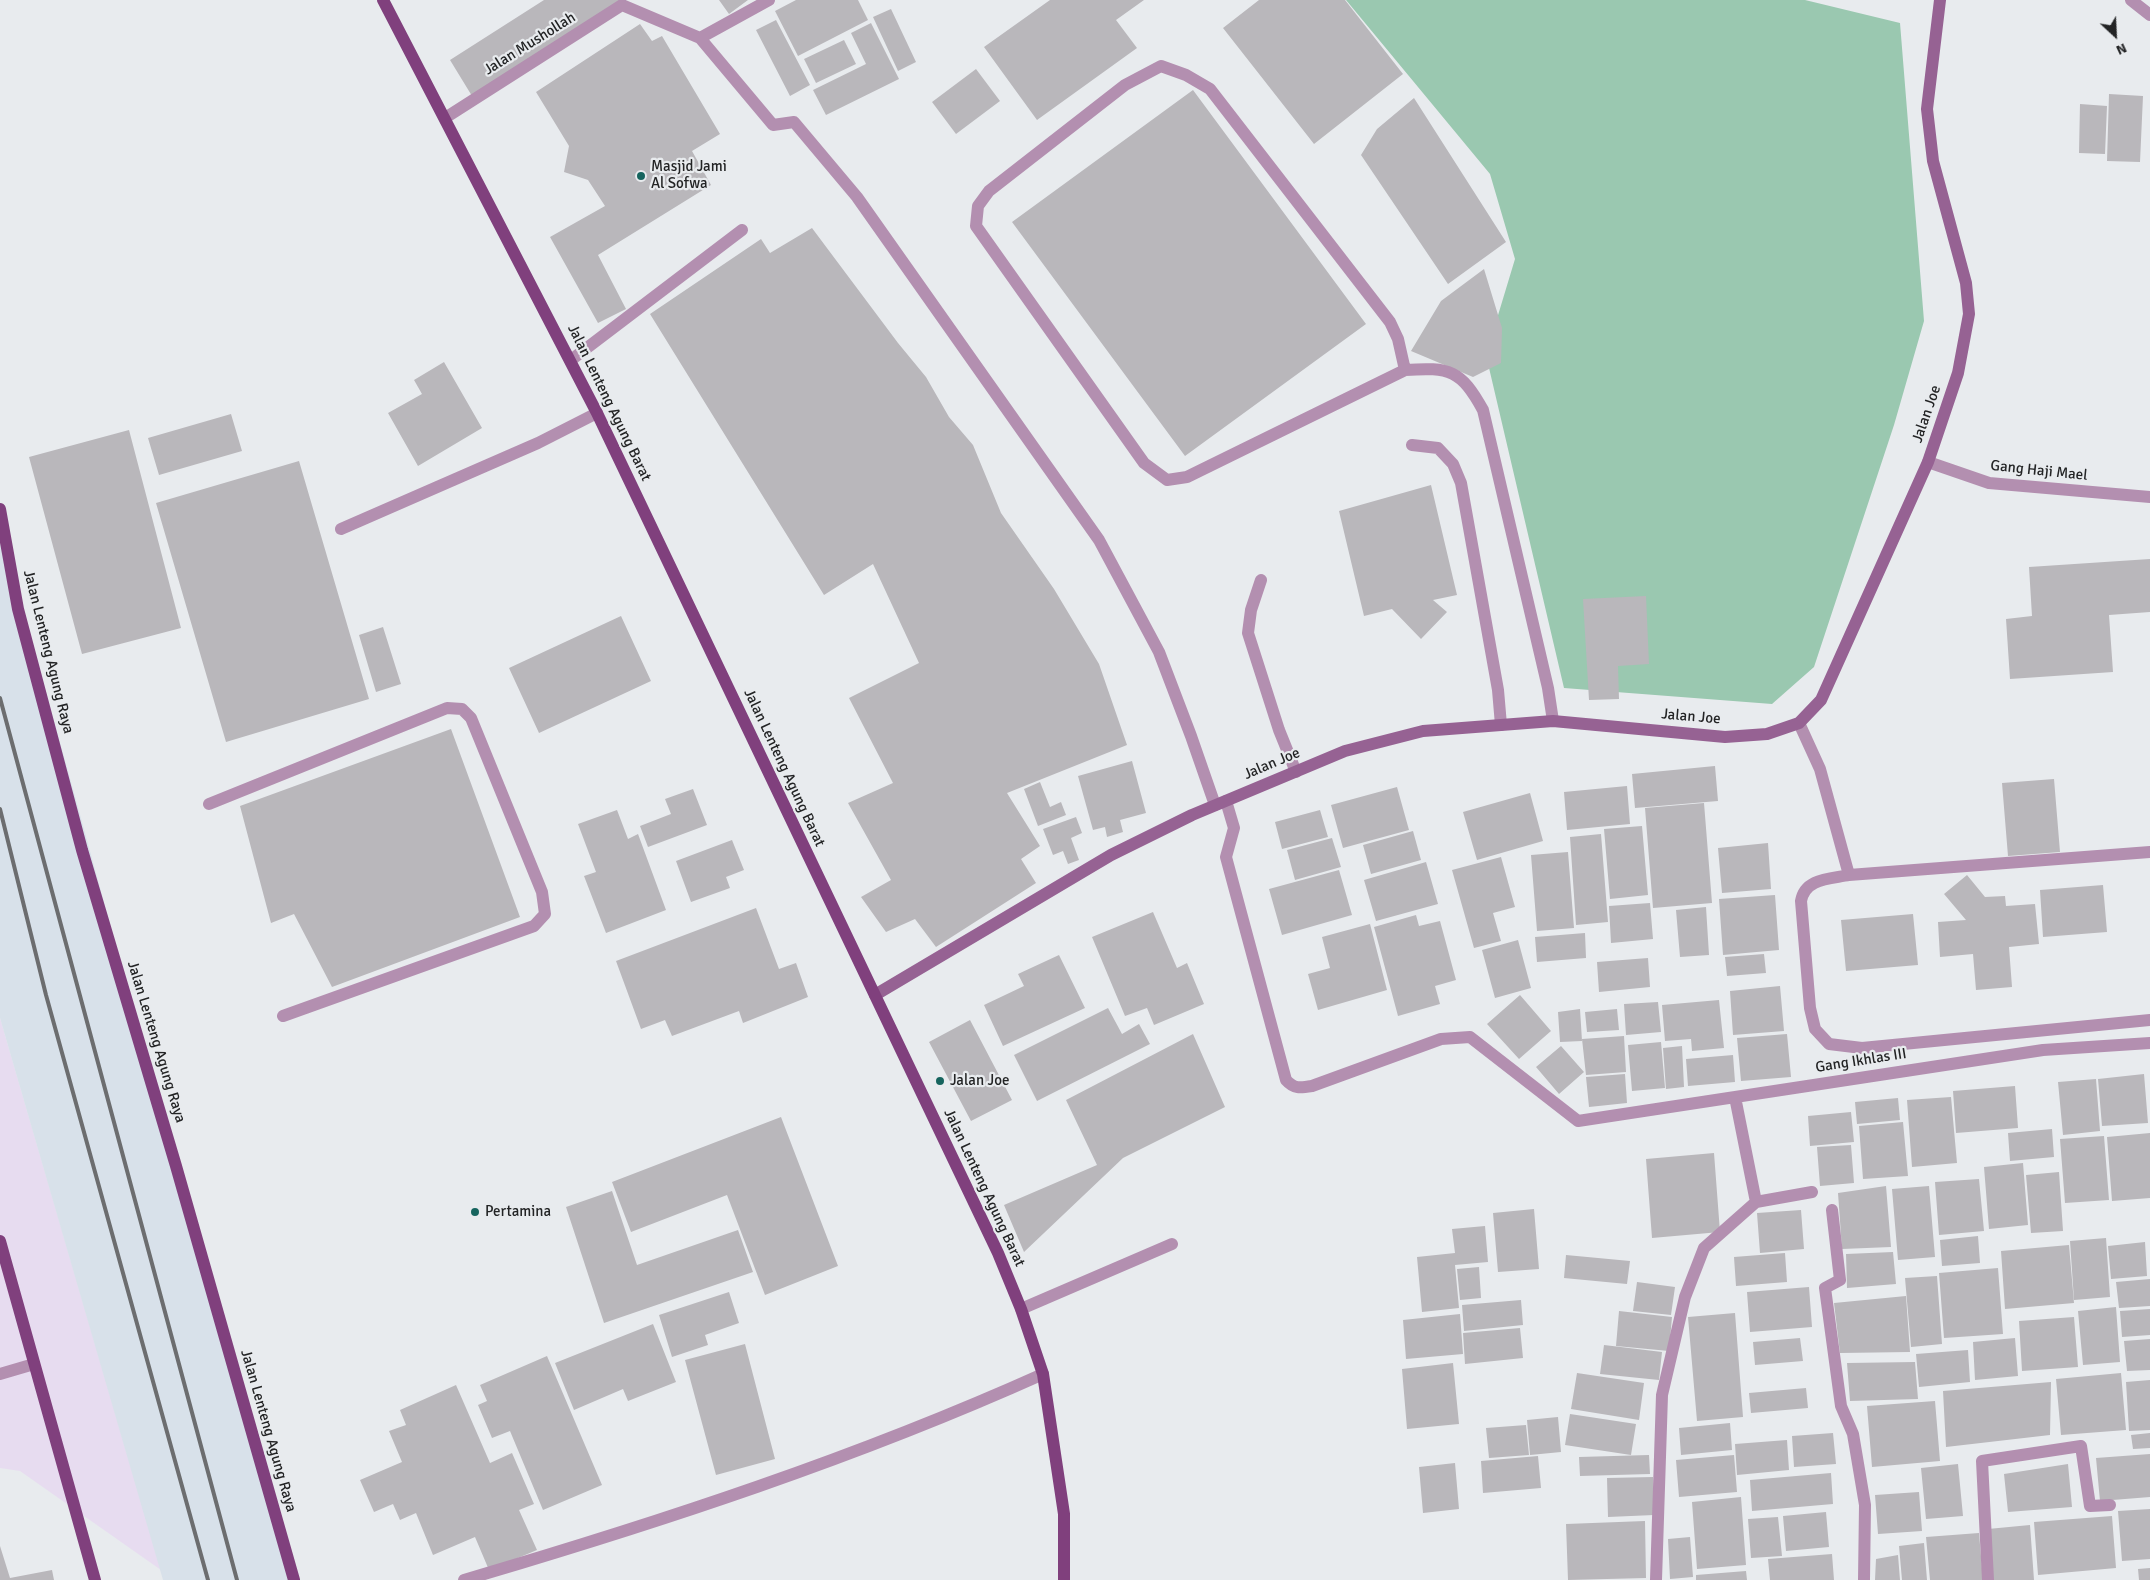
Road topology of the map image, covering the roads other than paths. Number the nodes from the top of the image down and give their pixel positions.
1 (383, 0) edge
2 (770, 0) edge
3 (1940, 0) edge
4 (2132, 0) edge
5 (2150, 15) edge
6 (696, 36) junction
7 (445, 118) junction
8 (742, 230) dead end
9 (571, 360) junction
10 (1405, 370) junction
11 (598, 413) junction
12 (1412, 446) dead end
13 (1928, 462) junction
14 (2150, 497) edge
15 (0, 509) edge
16 (341, 529) dead end
17 (1261, 580) dead end
18 (1553, 721) junction
19 (1800, 723) junction
20 (1501, 725) junction
21 (1296, 772) junction
22 (1220, 803) junction
23 (209, 804) dead end
24 (2150, 852) edge
25 (1850, 875) junction
26 (875, 995) junction
27 (283, 1016) dead end
28 (2150, 1020) edge
29 (2150, 1043) edge
30 (1735, 1097) junction
31 (1812, 1192) dead end
32 (1756, 1202) junction
33 (1832, 1210) dead end
34 (0, 1241) edge
35 (1172, 1244) dead end
36 (1021, 1309) junction
37 (34, 1364) junction
38 (0, 1374) edge
39 (1043, 1374) junction
40 (2110, 1505) dead end
41 (95, 1580) edge
42 (294, 1580) edge
43 (464, 1580) edge
44 (1064, 1580) edge
45 (1656, 1580) edge
46 (1864, 1580) edge
47 (1988, 1580) edge

1 - 7 main road, Jalan Lenteng Agung Barat
2 - 6 street
3 - 13 street, Jalan Joe
4 - 5 street
6 - 7 street, Jalan Mushollah
6 - 22 street
7 - 9 main road, Jalan Lenteng Agung Barat
8 - 9 street
9 - 11 main road, Jalan Lenteng Agung Barat
10 - 10 street
10 - 18 street
11 - 16 street
11 - 26 main road, Jalan Lenteng Agung Barat
12 - 20 street
13 - 14 street, Gang Haji Mael
13 - 19 street, Jalan Joe
15 - 42 main road, Jalan Lenteng Agung Raya
17 - 21 street
18 - 19 street, Jalan Joe
18 - 20 street, Jalan Joe
19 - 25 street
20 - 21 street, Jalan Joe
21 - 22 street, Jalan Joe
22 - 26 street, Jalan Joe
22 - 30 street, Gang Ikhlas III
23 - 27 street
24 - 25 street
25 - 28 street
26 - 36 main road, Jalan Lenteng Agung Barat
29 - 30 street, Gang Ikhlas III
30 - 32 street
31 - 32 street
32 - 45 street
33 - 46 street
34 - 37 main road
35 - 36 street
36 - 39 main road, Jalan Lenteng Agung Barat
37 - 38 street
37 - 41 main road
39 - 43 street
39 - 44 main road, Jalan Lenteng Agung Barat
40 - 47 street

